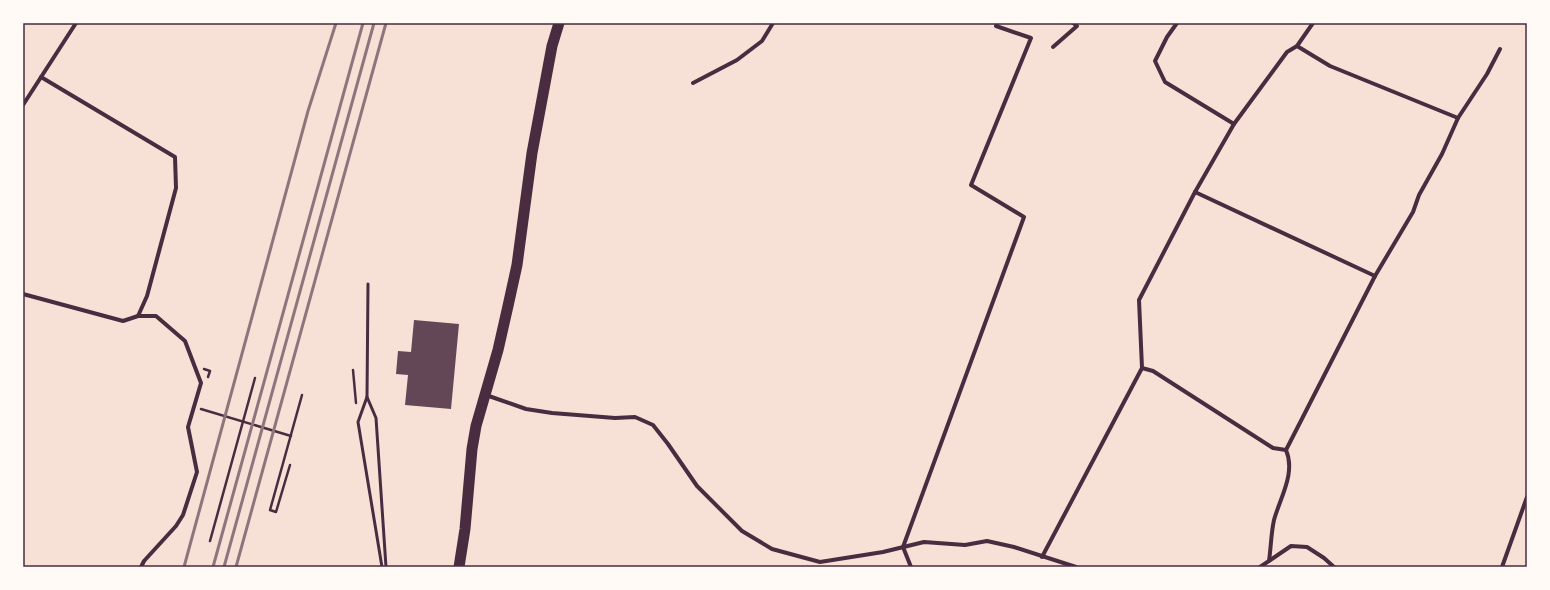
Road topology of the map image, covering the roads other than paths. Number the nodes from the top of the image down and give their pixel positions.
1 (76, 23) edge
2 (559, 23) edge
3 (773, 23) edge
4 (997, 23) edge
5 (1073, 23) edge
6 (1177, 23) edge
7 (1313, 23) edge
8 (1297, 46) junction
9 (1054, 47) dead end
10 (1500, 49) dead end
11 (41, 77) junction
12 (693, 82) dead end
13 (23, 105) edge
14 (1458, 118) junction
15 (1234, 124) junction
16 (1194, 192) junction
17 (1375, 276) junction
18 (368, 284) dead end
19 (23, 294) edge
20 (138, 316) junction
21 (1142, 368) junction
22 (485, 395) junction
23 (367, 397) junction
24 (1286, 450) junction
25 (1527, 497) edge
26 (903, 547) junction
27 (1042, 557) junction
28 (1269, 561) junction
29 (141, 567) edge
30 (382, 567) edge
31 (386, 567) edge
32 (459, 567) edge
33 (911, 567) edge
34 (1076, 567) edge
35 (1260, 567) edge
36 (1334, 567) edge
37 (1502, 567) edge

1 - 11 street
2 - 22 highway
3 - 12 street
4 - 26 street
5 - 9 street
6 - 15 street
7 - 8 street
8 - 14 street
8 - 15 street
10 - 14 street
11 - 13 street
11 - 20 street
14 - 17 street
15 - 16 street
16 - 17 street
16 - 21 street
17 - 24 street
18 - 23 lane
19 - 20 street
20 - 29 street
21 - 24 street
21 - 27 street
22 - 26 street
22 - 32 highway
23 - 30 lane
23 - 31 lane
24 - 28 street
25 - 37 street
26 - 27 street
26 - 33 street
27 - 34 street
28 - 35 street
28 - 36 street

